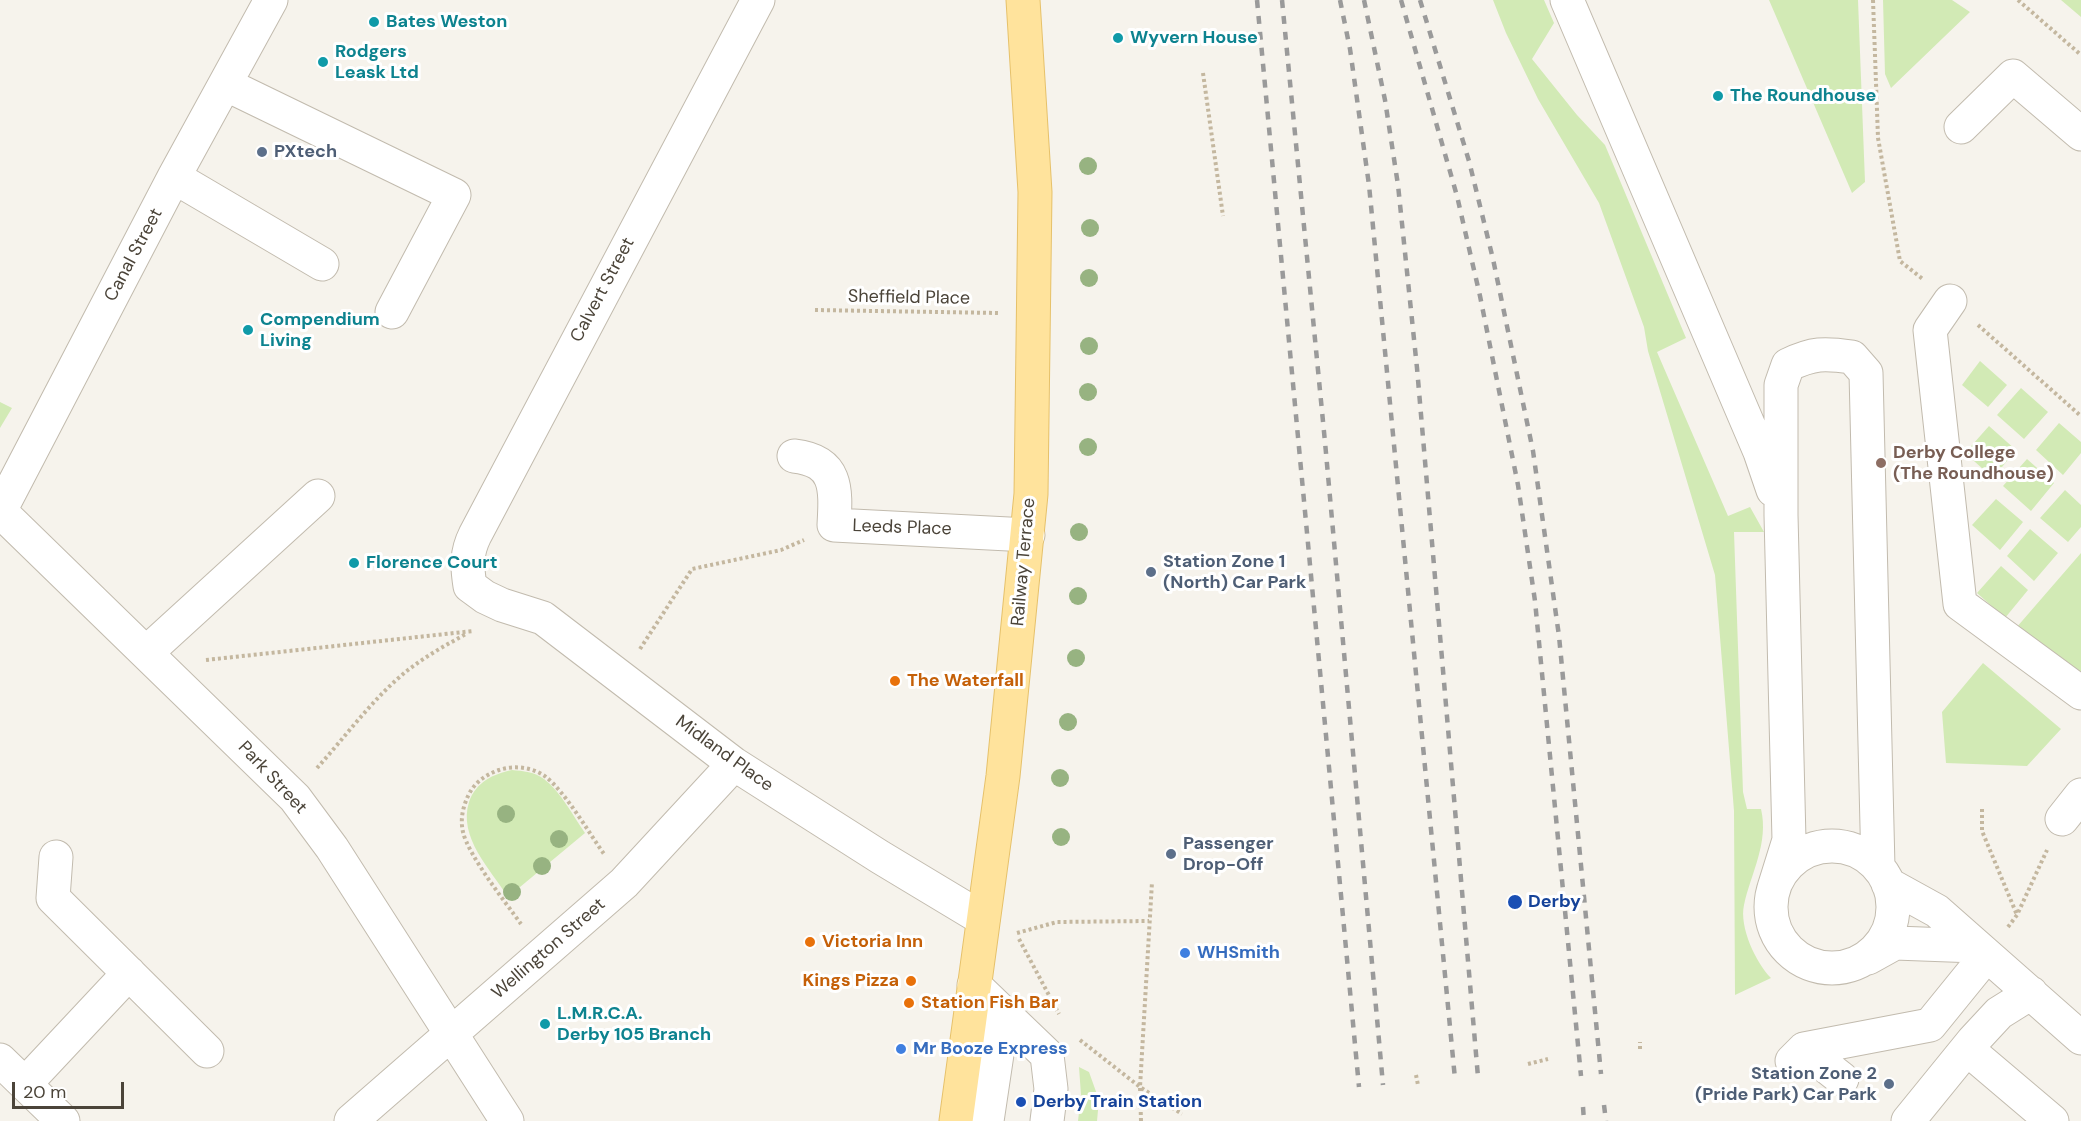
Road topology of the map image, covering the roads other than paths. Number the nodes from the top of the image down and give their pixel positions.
1 (272, 0) edge
2 (758, 0) edge
3 (1023, 0) edge
4 (1567, 0) edge
5 (225, 84) junction
6 (1961, 127) dead end
7 (2081, 134) edge
8 (174, 177) junction
9 (322, 264) dead end
10 (1950, 301) road end
11 (392, 312) dead end
12 (1730, 383) junction
13 (1781, 385) junction
14 (794, 456) dead end
15 (318, 496) dead end
16 (0, 511) edge
17 (1781, 515) junction
18 (1028, 534) junction
19 (470, 586) joint
20 (146, 652) junction
21 (2081, 693) edge
22 (734, 764) junction
23 (56, 857) dead end
24 (1883, 875) junction
25 (1774, 888) junction
26 (983, 919) junction
27 (1981, 951) junction
28 (1862, 961) junction
29 (129, 973) junction
30 (974, 985) junction
31 (2031, 993) junction
32 (1003, 1014) junction
33 (450, 1034) junction
34 (2081, 1038) edge
35 (1967, 1049) junction
36 (207, 1051) dead end
37 (0, 1060) edge
38 (1842, 1079) dead end
39 (25, 1084) junction
40 (63, 1121) edge
41 (351, 1121) edge
42 (507, 1121) edge
43 (956, 1121) edge
44 (987, 1121) edge
45 (1047, 1121) edge
46 (1908, 1121) edge
47 (2052, 1121) edge

1 - 5 street, Canal Street
2 - 19 street, Calvert Street
3 - 18 main road, Railway Terrace
4 - 12 street
5 - 8 street, Canal Street
5 - 11 street
6 - 7 street
8 - 9 street
8 - 16 street, Canal Street
10 - 21 street
12 - 13 street
12 - 17 street
13 - 17 street
13 - 24 street
14 - 18 street, Leeds Place
15 - 20 street
16 - 20 street, Park Street
17 - 25 street
18 - 26 main road, Railway Terrace
19 - 22 street, Midland Place
20 - 33 street, Park Street
22 - 26 street, Midland Place
22 - 33 street, Wellington Street
23 - 29 street
24 - 25 street
24 - 27 street
24 - 28 street
25 - 28 street
26 - 30 main road, Railway Terrace
27 - 28 street
27 - 31 street
27 - 38 street
29 - 36 street
29 - 39 street
30 - 32 street
30 - 43 main road, Railway Terrace
31 - 34 street
31 - 35 street
32 - 44 street
32 - 45 street
33 - 41 street, Wellington Street
33 - 42 street, Park Street
35 - 46 street
35 - 47 street
37 - 39 street
39 - 40 street

